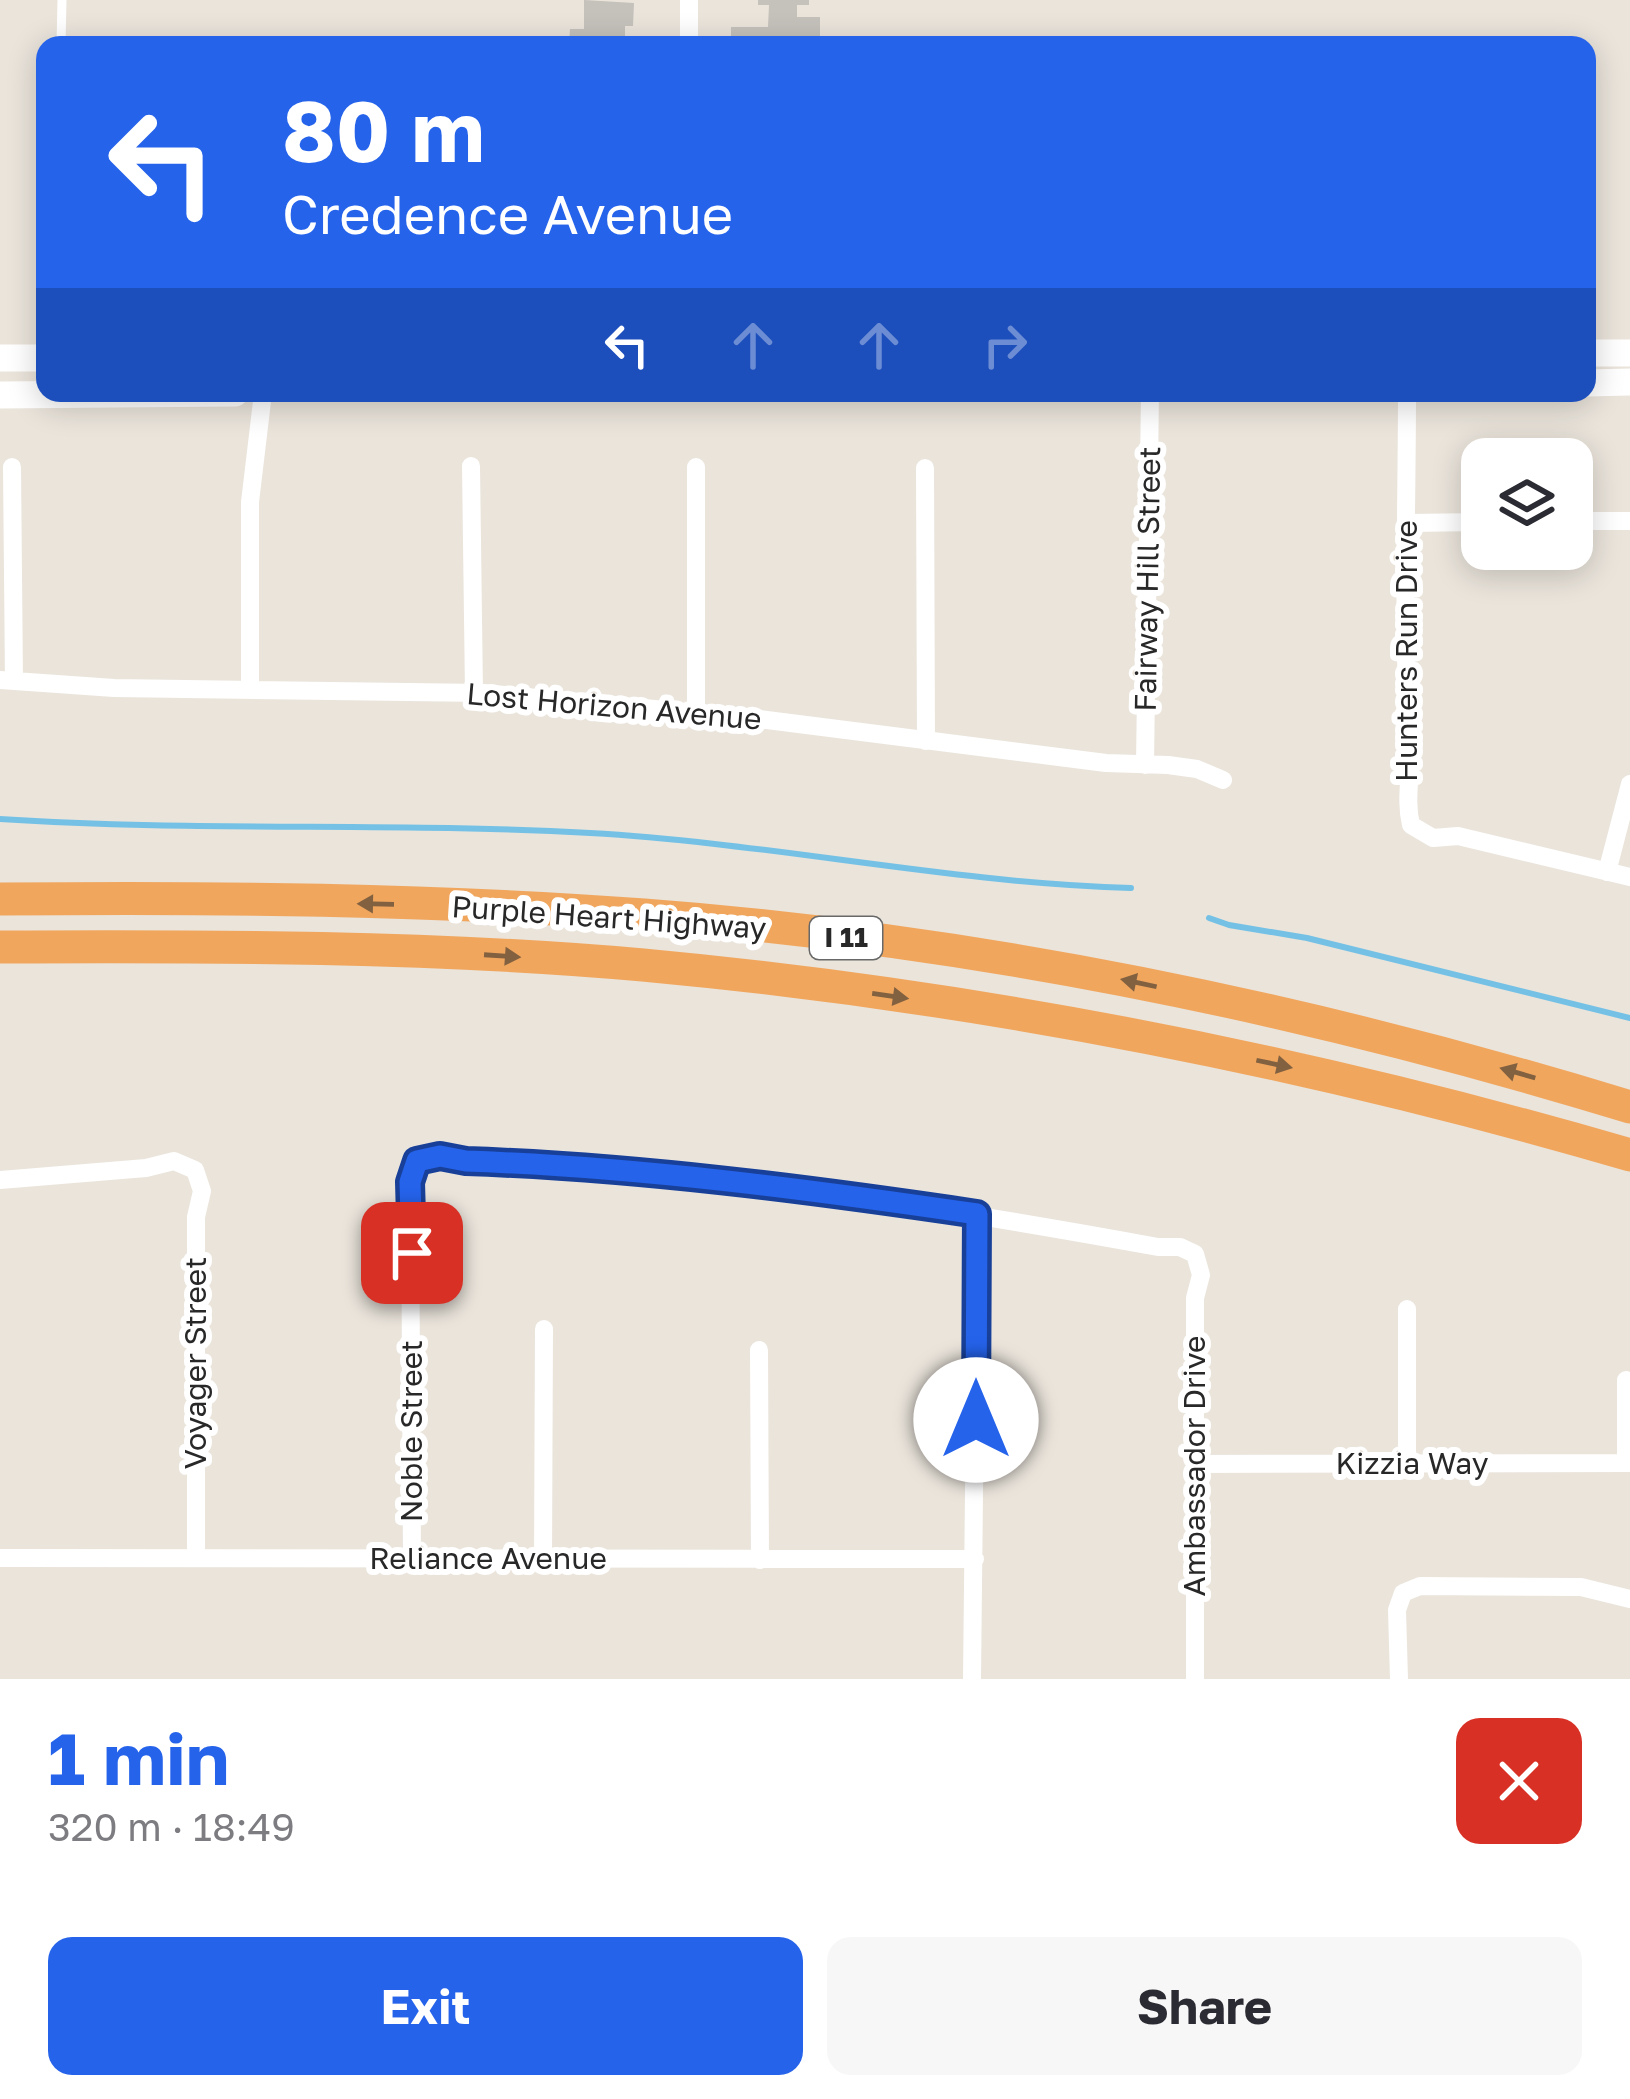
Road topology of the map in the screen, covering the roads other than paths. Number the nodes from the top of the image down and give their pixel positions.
1 (62, 0) edge
2 (689, 0) edge
3 (62, 36) edge
4 (689, 36) edge
5 (1630, 352) edge
6 (1596, 353) edge
7 (0, 358) edge
8 (36, 358) edge
9 (1630, 382) edge
10 (1596, 383) edge
11 (0, 395) edge
12 (36, 395) edge
13 (262, 402) edge
14 (1150, 402) edge
15 (1407, 402) edge
16 (471, 466) dead end
17 (12, 467) dead end
18 (696, 467) dead end
19 (926, 468) dead end
20 (1630, 520) edge
21 (1593, 521) edge
22 (1461, 522) edge
23 (1408, 523) junction
24 (7, 681) edge
25 (250, 690) junction
26 (474, 693) junction
27 (696, 713) junction
28 (926, 741) junction
29 (1145, 765) junction
30 (1223, 780) dead end
31 (1630, 784) edge
32 (1607, 872) junction
33 (1630, 878) edge
34 (0, 888) edge
35 (0, 899) edge
36 (45, 899) junction
37 (0, 951) edge
38 (1630, 1107) edge
39 (1630, 1155) edge
40 (0, 1180) edge
41 (977, 1214) junction
42 (1407, 1309) dead end
43 (544, 1329) dead end
44 (759, 1350) dead end
45 (1626, 1380) dead end
46 (1628, 1463) edge
47 (1195, 1464) junction
48 (1407, 1464) junction
49 (0, 1558) edge
50 (196, 1558) junction
51 (412, 1559) junction
52 (543, 1559) junction
53 (975, 1559) junction
54 (760, 1560) junction
55 (1630, 1599) edge
56 (972, 1679) edge
57 (1195, 1679) edge
58 (1399, 1679) edge

1 - 3 lane
2 - 4 street
5 - 6 street
7 - 8 street
9 - 10 street
11 - 12 street
13 - 25 street
14 - 29 street, Fairway Hill Street
15 - 23 street, Hunters Run Drive
16 - 26 street
17 - 24 street
18 - 27 street
19 - 28 street
20 - 21 street
22 - 23 street
23 - 32 street, Hunters Run Drive
24 - 25 street, Lost Horizon Avenue
25 - 26 street, Lost Horizon Avenue
26 - 27 street, Lost Horizon Avenue
27 - 28 street, Lost Horizon Avenue
28 - 29 street, Lost Horizon Avenue
29 - 30 street, Lost Horizon Avenue
31 - 32 street
32 - 33 street, Hunters Run Drive
34 - 36 highway
35 - 36 highway, Purple Heart Highway / I 11
38 -> 36 highway, Purple Heart Highway / I 11
37 -> 39 highway, Purple Heart Highway / I 11
40 - 50 street, Voyager Street
41 - 47 street, Ambassador Drive
41 - 51 street, Noble Street
41 - 53 street
42 - 48 street
43 - 52 street
44 - 54 street
45 - 46 street
46 - 48 street, Kizzia Way
47 - 48 street, Kizzia Way
47 - 57 street, Ambassador Drive
49 - 50 street, Reliance Avenue
50 - 51 street, Reliance Avenue
51 - 52 street, Reliance Avenue
52 - 54 street, Reliance Avenue
53 - 54 street, Reliance Avenue
53 - 56 street
55 - 58 street

